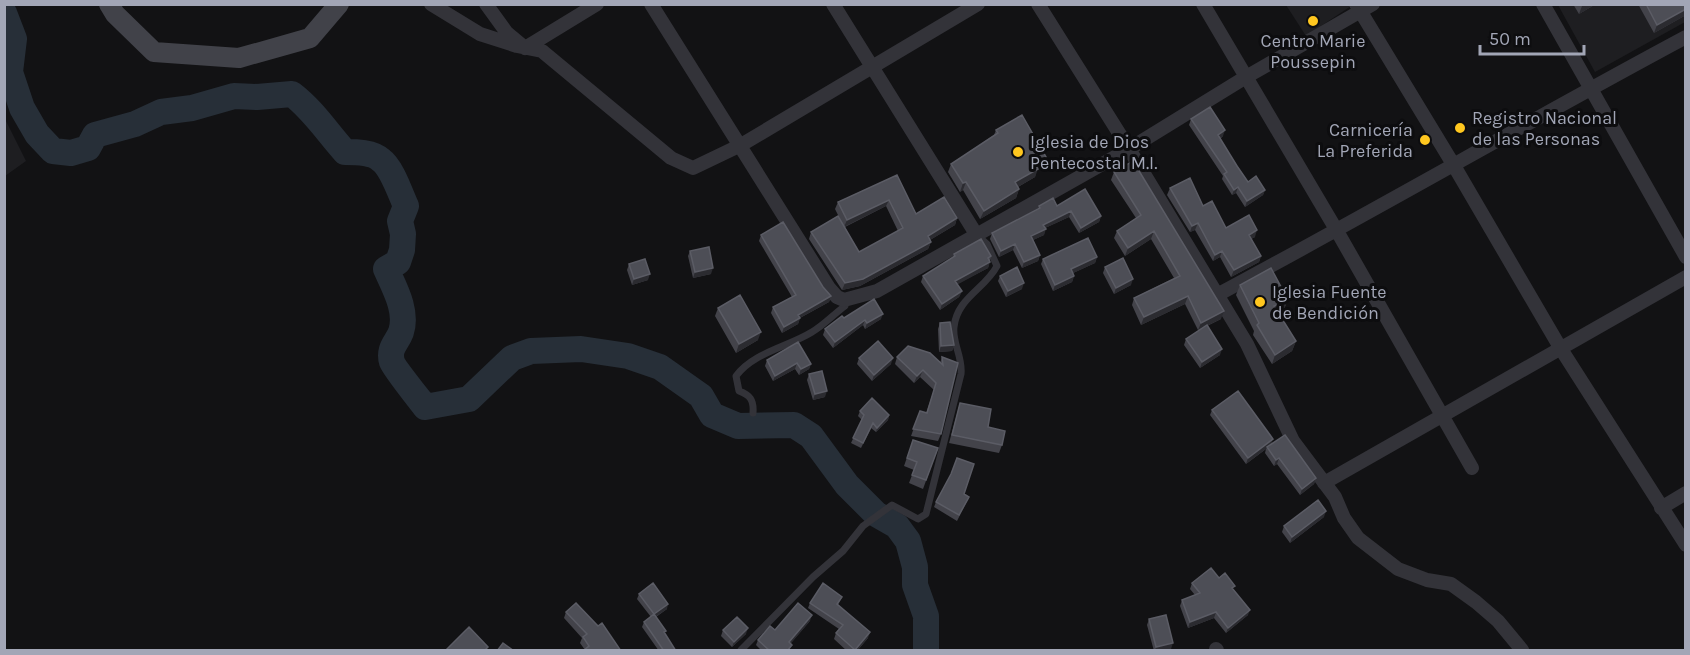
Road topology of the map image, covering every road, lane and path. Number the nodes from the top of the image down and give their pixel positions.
1 (110, 4) edge
2 (339, 4) edge
3 (431, 4) edge
4 (486, 4) edge
5 (597, 4) edge
6 (651, 4) edge
7 (833, 4) edge
8 (978, 4) edge
9 (1038, 4) edge
10 (1203, 4) edge
11 (1543, 4) edge
12 (1363, 7) edge
13 (1686, 37) edge
14 (525, 48) junction
15 (871, 68) junction
16 (1246, 77) junction
17 (1589, 88) junction
18 (739, 146) junction
19 (1129, 149) junction
20 (1453, 164) junction
21 (1337, 231) junction
22 (976, 234) junction
23 (1686, 257) edge
24 (1686, 277) edge
25 (1217, 295) junction
26 (844, 300) junction
27 (1561, 349) junction
28 (753, 413) dead end
29 (1443, 416) junction
30 (1472, 468) dead end
31 (1324, 483) junction
32 (1686, 493) edge
33 (1661, 508) junction
34 (1686, 545) edge
35 (741, 651) edge
36 (1522, 651) edge

1 - 2 street
3 - 14 street
4 - 14 street
5 - 14 street
6 - 18 street
7 - 15 street
8 - 15 street
9 - 19 street
10 - 16 street
11 - 17 street
12 - 16 street
12 - 20 street
13 - 17 street
14 - 18 street
15 - 18 street
15 - 22 street
16 - 19 street
16 - 21 street
17 - 20 street
17 - 23 street
18 - 26 street
19 - 22 street
19 - 25 street
20 - 21 street
20 - 27 street
21 - 25 street
21 - 29 street
22 - 26 street
22 - 35 lane
24 - 27 street
25 - 31 street
26 - 28 lane
27 - 29 street
27 - 33 street
29 - 30 street
29 - 31 street
31 - 36 street
32 - 33 street
33 - 34 street

